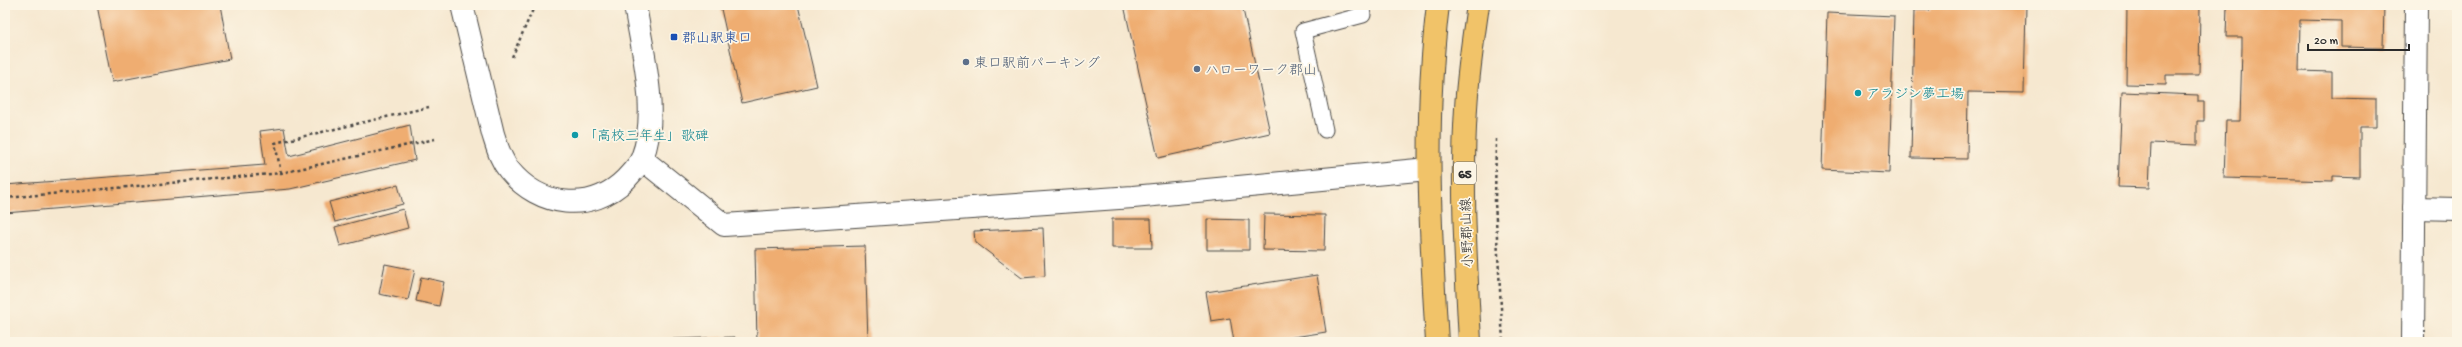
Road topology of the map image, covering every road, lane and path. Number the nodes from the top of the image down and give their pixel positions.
1 (462, 5) edge
2 (535, 5) edge
3 (635, 5) edge
4 (1361, 5) edge
5 (1438, 5) edge
6 (1478, 5) edge
7 (2416, 5) edge
8 (512, 57) dead end
9 (429, 107) dead end
10 (1325, 130) dead end
11 (1496, 134) dead end
12 (435, 139) dead end
13 (642, 159) junction
14 (1428, 169) junction
15 (281, 173) junction
16 (5, 198) edge
17 (2414, 208) junction
18 (2457, 210) edge
19 (1437, 342) edge
20 (1470, 342) edge
21 (1503, 342) edge
22 (2413, 342) edge

1 - 13 street
2 - 8 path
3 - 13 street
4 - 10 lane
5 - 14 main road
6 - 20 main road, 小野郡山線 / 65
7 - 17 street
9 - 15 path
11 - 21 path
12 - 15 path
13 - 14 street
14 - 19 main road
15 - 16 path
17 - 18 street
17 - 22 street

